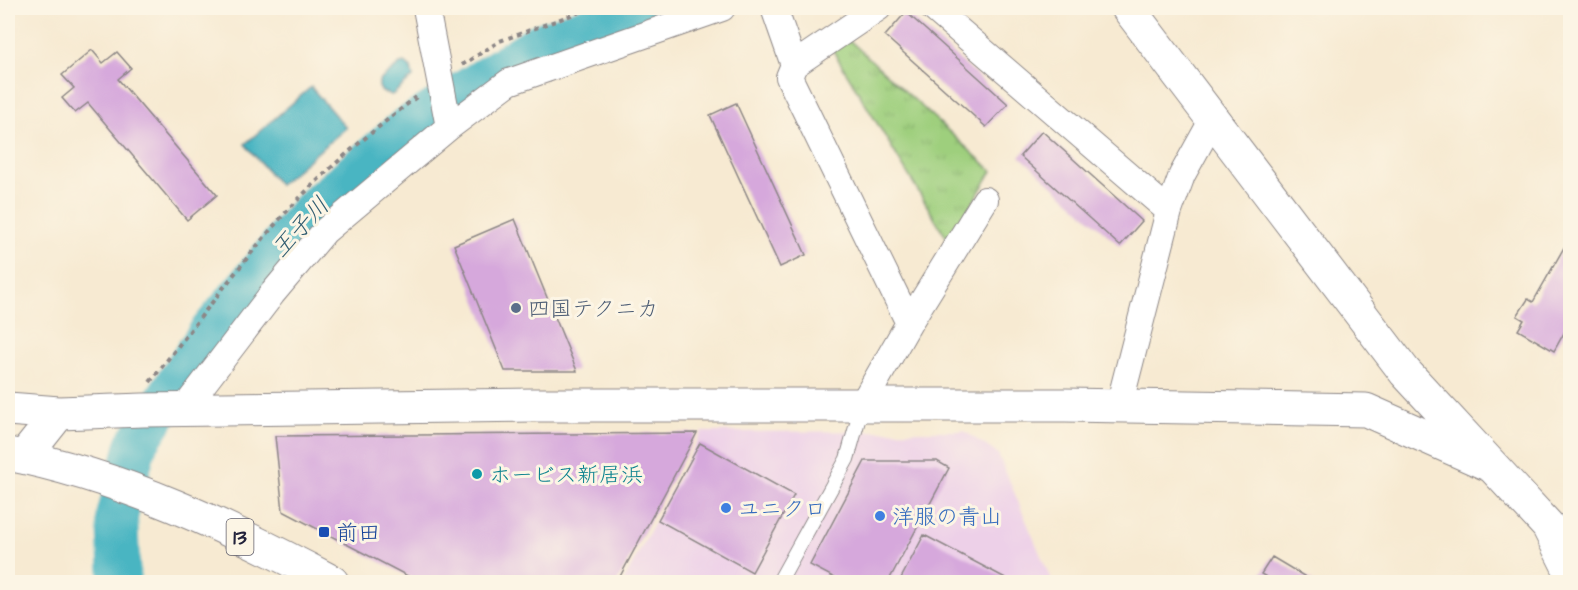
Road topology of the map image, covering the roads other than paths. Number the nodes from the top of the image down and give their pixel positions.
1 (426, 8) edge
2 (722, 8) edge
3 (774, 8) edge
4 (878, 8) edge
5 (933, 8) edge
6 (1128, 8) edge
7 (794, 65) junction
8 (1213, 119) junction
9 (449, 127) junction
10 (985, 200) dead end
11 (1169, 211) junction
12 (909, 323) junction
13 (1405, 372) junction
14 (862, 405) junction
15 (1119, 406) junction
16 (8, 409) edge
17 (184, 410) junction
18 (1366, 410) junction
19 (59, 413) junction
20 (16, 456) edge
21 (1491, 466) junction
22 (1570, 570) edge
23 (332, 582) edge
24 (779, 582) edge

1 - 9 street
2 - 9 street
3 - 7 street
4 - 7 street
5 - 11 street
6 - 8 street
7 - 12 street
8 - 11 street
8 - 13 street
9 - 17 street
10 - 12 street
11 - 15 street
12 - 14 street
13 - 18 street
13 - 21 street
14 - 15 street
14 - 17 street
14 - 24 lane
15 - 18 street
16 - 19 street
17 - 19 street
18 - 21 street
19 - 20 street
20 - 23 street, 13
21 - 22 street

